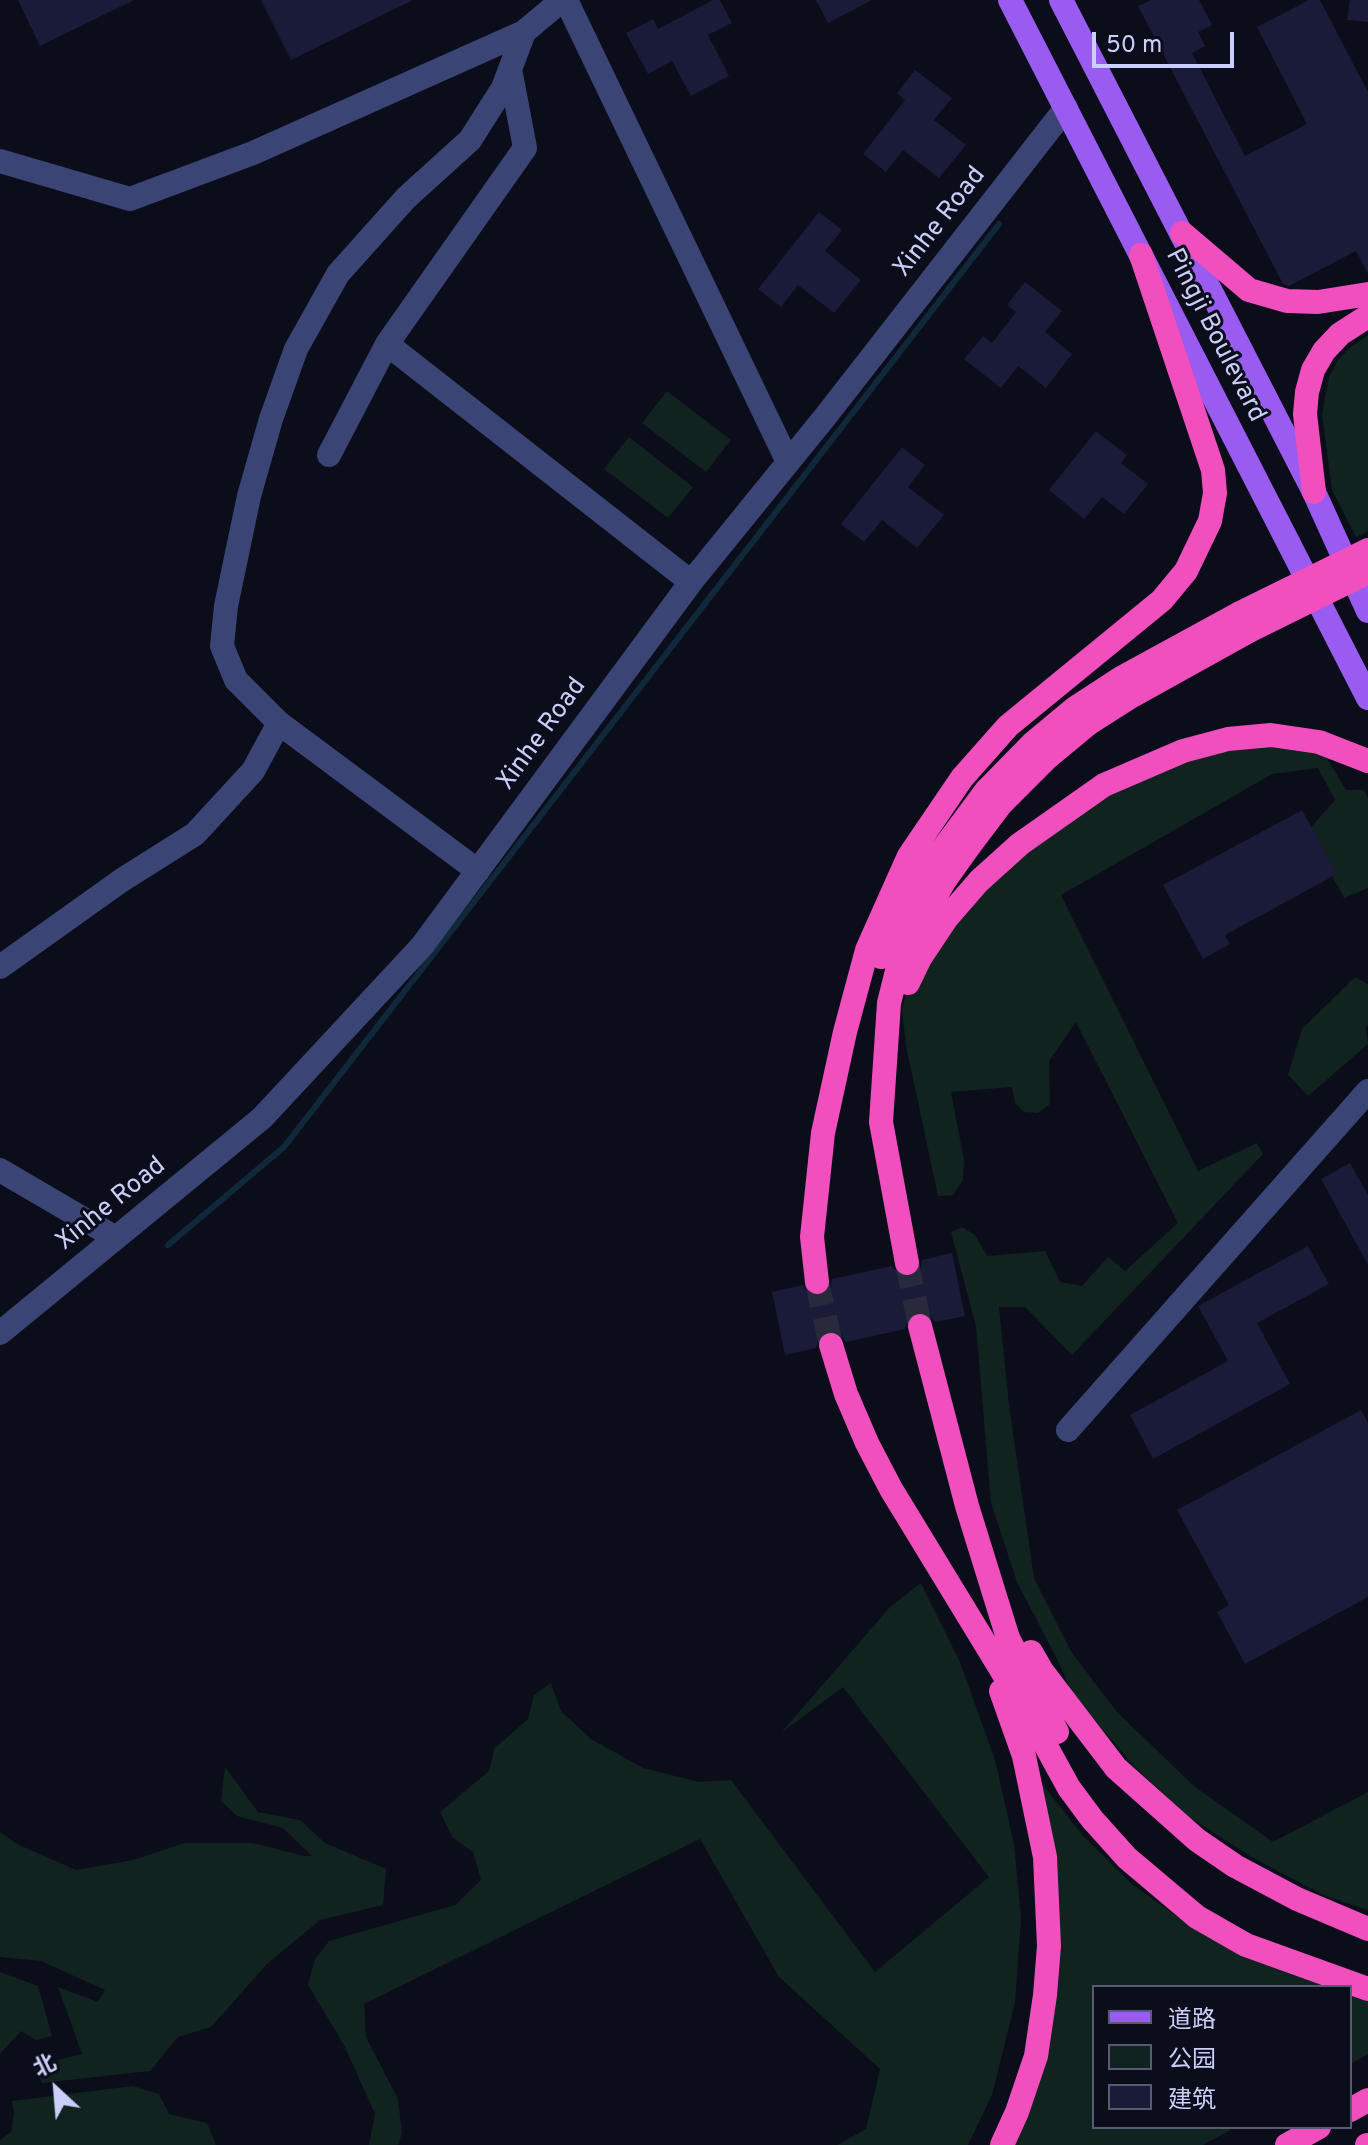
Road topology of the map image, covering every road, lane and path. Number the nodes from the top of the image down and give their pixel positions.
1 (564, 0) edge
2 (1010, 0) edge
3 (1061, 0) edge
4 (524, 32) junction
5 (510, 69) junction
6 (1066, 108) junction
7 (0, 161) edge
8 (1182, 233) junction
9 (1141, 255) junction
10 (1368, 294) edge
11 (1368, 316) edge
12 (387, 344) junction
13 (329, 455) dead end
14 (788, 462) junction
15 (1314, 492) junction
16 (1368, 550) edge
17 (1368, 572) edge
18 (691, 582) junction
19 (1368, 611) edge
20 (1245, 622) junction
21 (1368, 698) edge
22 (279, 723) junction
23 (1368, 761) edge
24 (478, 871) junction
25 (0, 967) edge
26 (1368, 1091) edge
27 (881, 1122) junction
28 (823, 1133) junction
29 (0, 1170) edge
30 (116, 1238) junction
31 (907, 1263) tunnel mouth
32 (817, 1282) tunnel mouth
33 (920, 1326) tunnel mouth
34 (0, 1333) edge
35 (831, 1345) tunnel mouth
36 (1068, 1430) dead end
37 (967, 1506) junction
38 (919, 1533) junction
39 (1368, 1929) edge
40 (1364, 1982) edge
41 (1315, 2129) edge
42 (1002, 2145) edge
43 (1287, 2145) edge

1 - 4 street
1 - 14 street
2 - 6 main road, Pingji Boulevard
3 - 8 main road, Pingji Boulevard
4 - 5 street
4 - 7 street
5 - 12 street
5 - 22 street
6 - 9 main road, Pingji Boulevard
6 - 14 street, Xinhe Road
8 - 10 highway
8 - 15 main road, Pingji Boulevard
9 - 21 main road, Pingji Boulevard
9 - 28 highway
11 - 15 highway
12 - 13 street
12 - 18 street
14 - 18 street, Xinhe Road
15 - 19 main road, Pingji Boulevard
16 - 20 highway, bridge
17 - 20 highway, bridge
18 - 24 street, Xinhe Road
20 - 27 highway
20 - 28 highway
22 - 24 street
22 - 25 street
23 - 27 highway
24 - 30 street, Xinhe Road
26 - 36 street
27 - 31 highway
28 - 32 highway
29 - 30 street
30 - 34 street, Xinhe Road
33 - 37 highway
35 - 38 highway
37 - 39 highway
37 - 40 highway
38 - 40 highway
38 - 42 highway
41 - 43 highway

